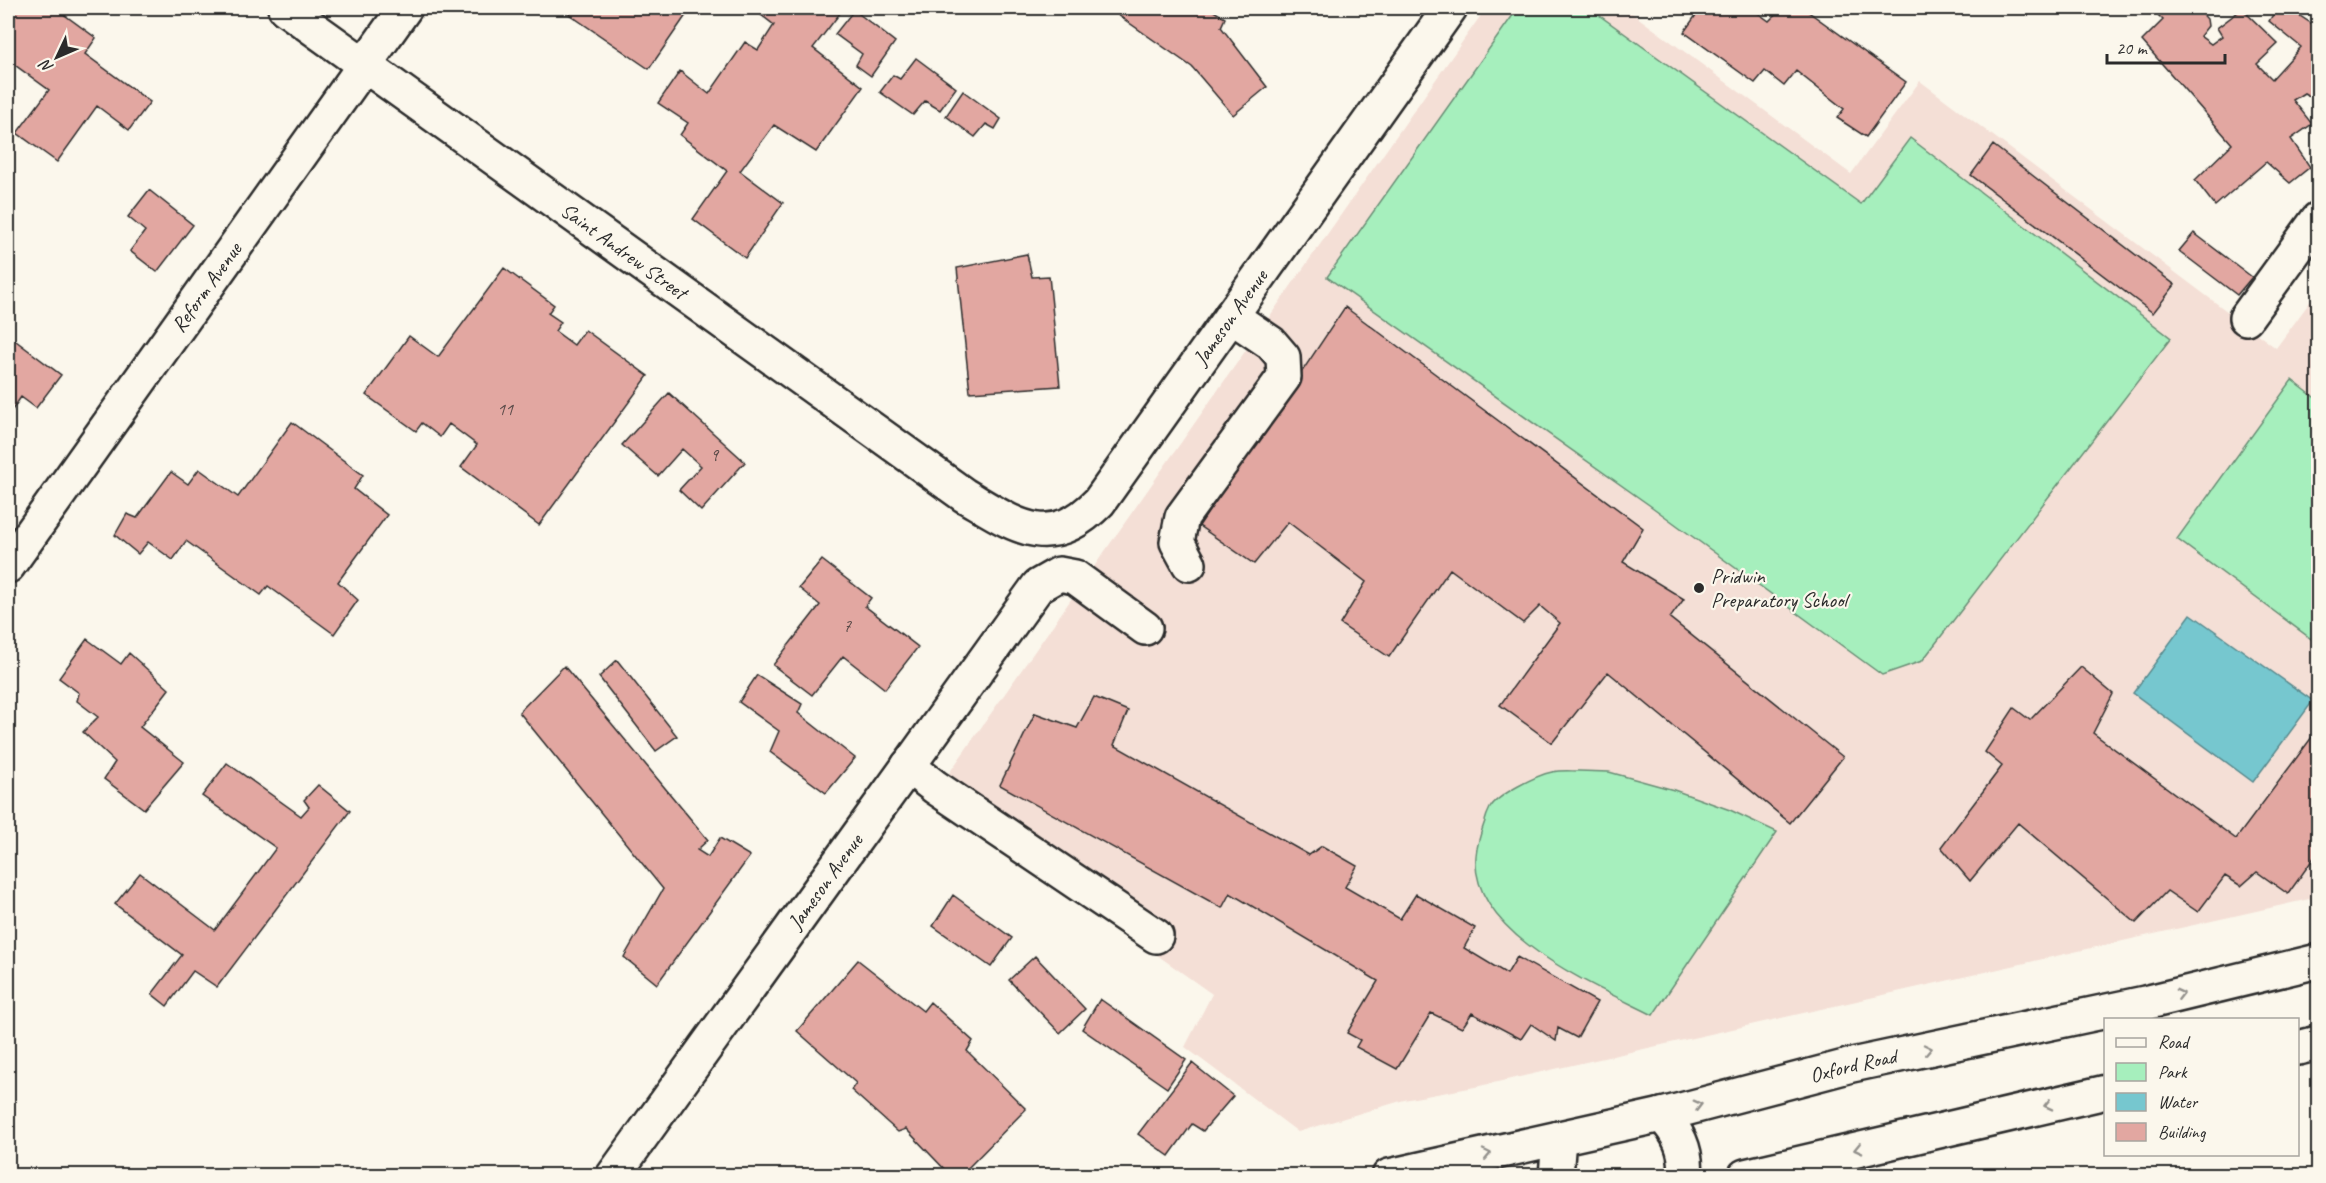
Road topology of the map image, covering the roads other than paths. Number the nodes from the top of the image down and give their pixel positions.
1 (285, 8) edge
2 (405, 8) edge
3 (1450, 8) edge
4 (364, 64) junction
5 (2319, 219) edge
6 (1230, 316) junction
7 (2246, 318) dead end
8 (964, 495) joint
9 (1189, 564) dead end
10 (8, 566) edge
11 (1145, 628) dead end
12 (908, 766) junction
13 (1156, 936) dead end
14 (2319, 961) edge
15 (2319, 1043) edge
16 (2299, 1048) edge
17 (2104, 1092) edge
18 (1662, 1115) junction
19 (1559, 1138) junction
20 (613, 1176) edge
21 (1389, 1176) edge
22 (1556, 1176) edge
23 (1685, 1176) edge
24 (1745, 1176) edge

1 - 4 street, Saint Andrew Street
2 - 4 street, Reform Avenue
3 - 6 street, Jameson Avenue
4 - 8 street, Saint Andrew Street
4 - 10 street, Reform Avenue
5 - 7 street
6 - 8 street, Jameson Avenue
6 - 9 street
11 - 12 street, Jameson Avenue
12 - 13 street
12 - 20 street, Jameson Avenue
18 -> 14 street, Oxford Road
15 - 16 street
17 -> 24 street
18 - 19 street, Oxford Road
18 - 23 street
21 -> 19 street, Oxford Road
19 - 22 street

